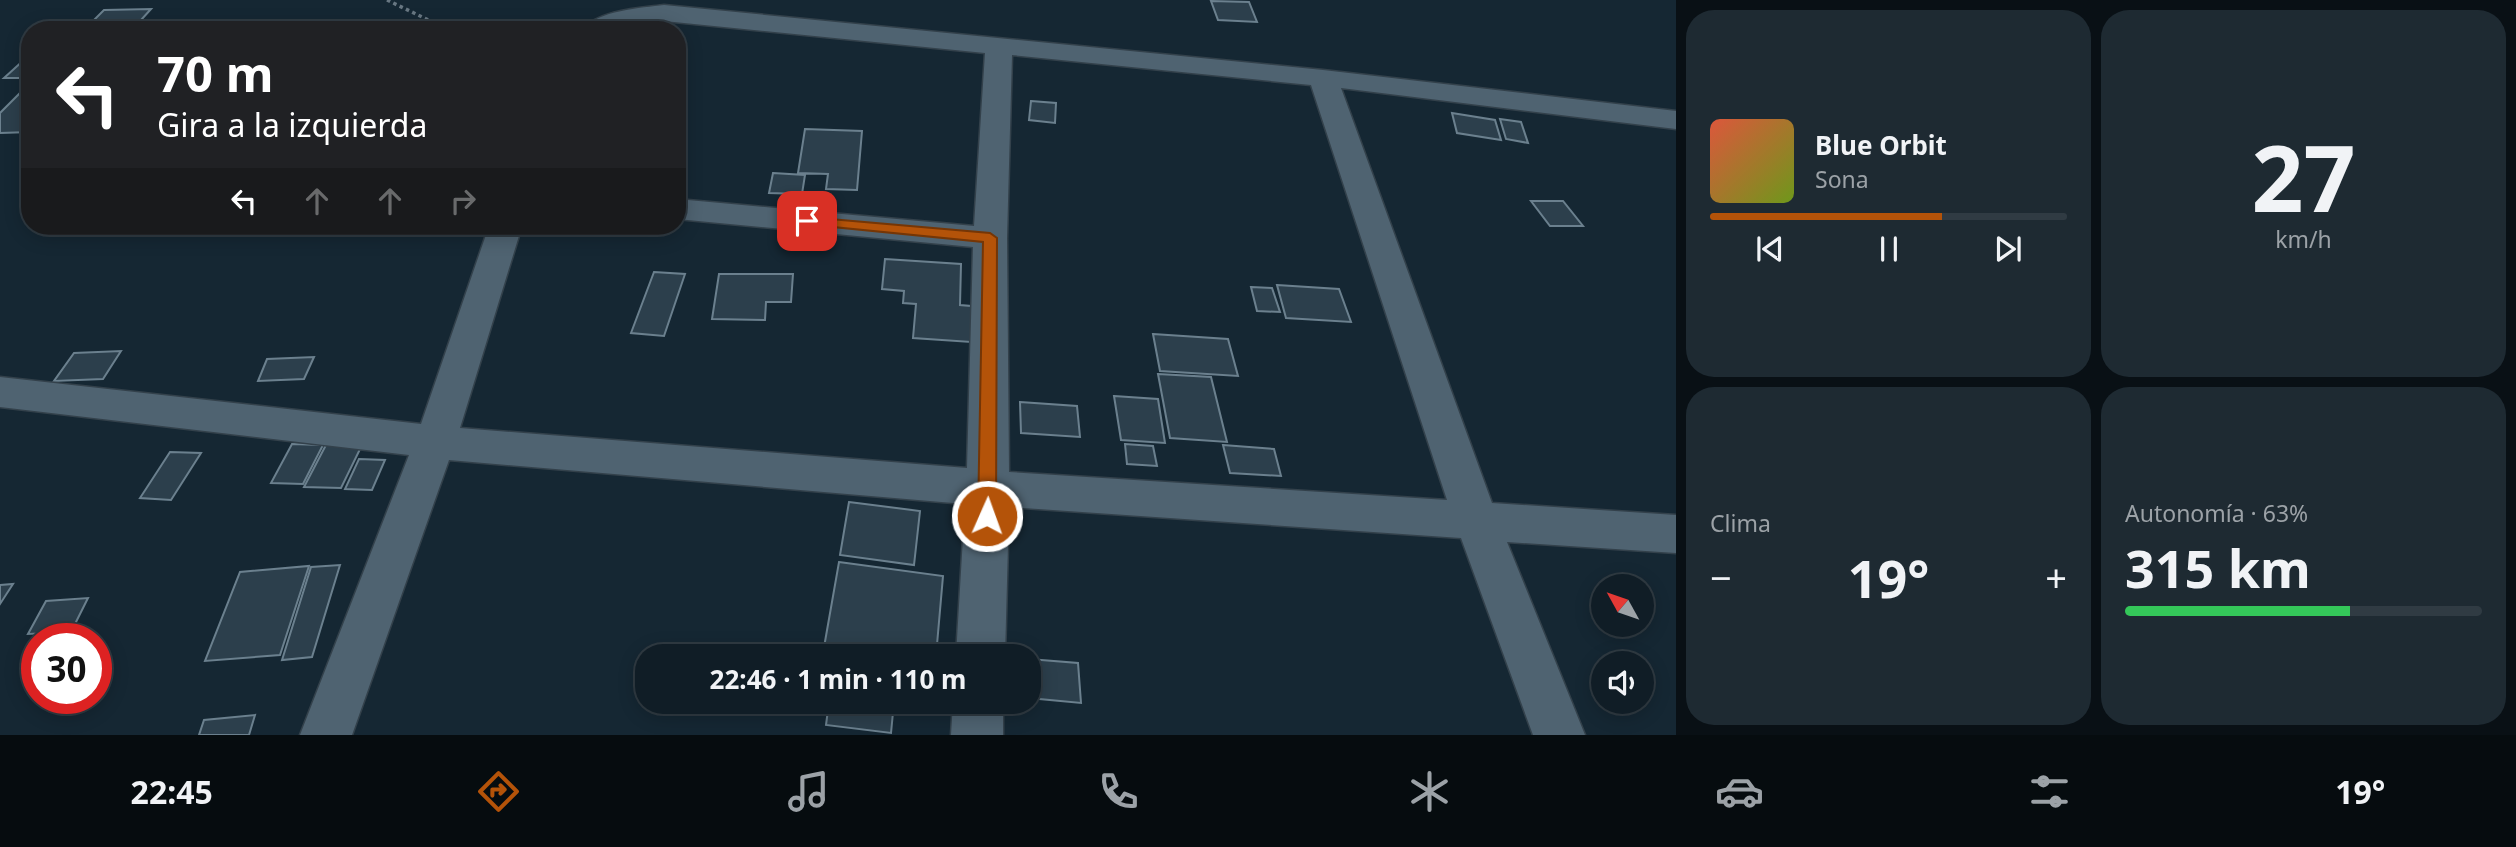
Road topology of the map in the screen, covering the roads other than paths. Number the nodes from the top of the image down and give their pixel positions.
1 (616, 21) edge
2 (999, 45) junction
3 (1323, 78) junction
4 (1676, 120) edge
5 (686, 210) edge
6 (503, 235) edge
7 (990, 238) junction
8 (6, 399) edge
9 (435, 442) junction
10 (988, 488) junction
11 (1476, 520) junction
12 (1676, 534) edge
13 (981, 644) edge
14 (977, 714) edge
15 (326, 735) edge
16 (976, 735) edge
17 (1559, 735) edge

1 - 2 street
2 - 3 street
2 - 7 street
3 - 4 street
3 - 11 street
5 - 7 street
6 - 9 street
7 - 10 street
8 - 9 street
9 - 10 street
9 - 15 street
10 - 11 street
10 - 13 street
11 - 12 street
11 - 17 street
14 - 16 street

